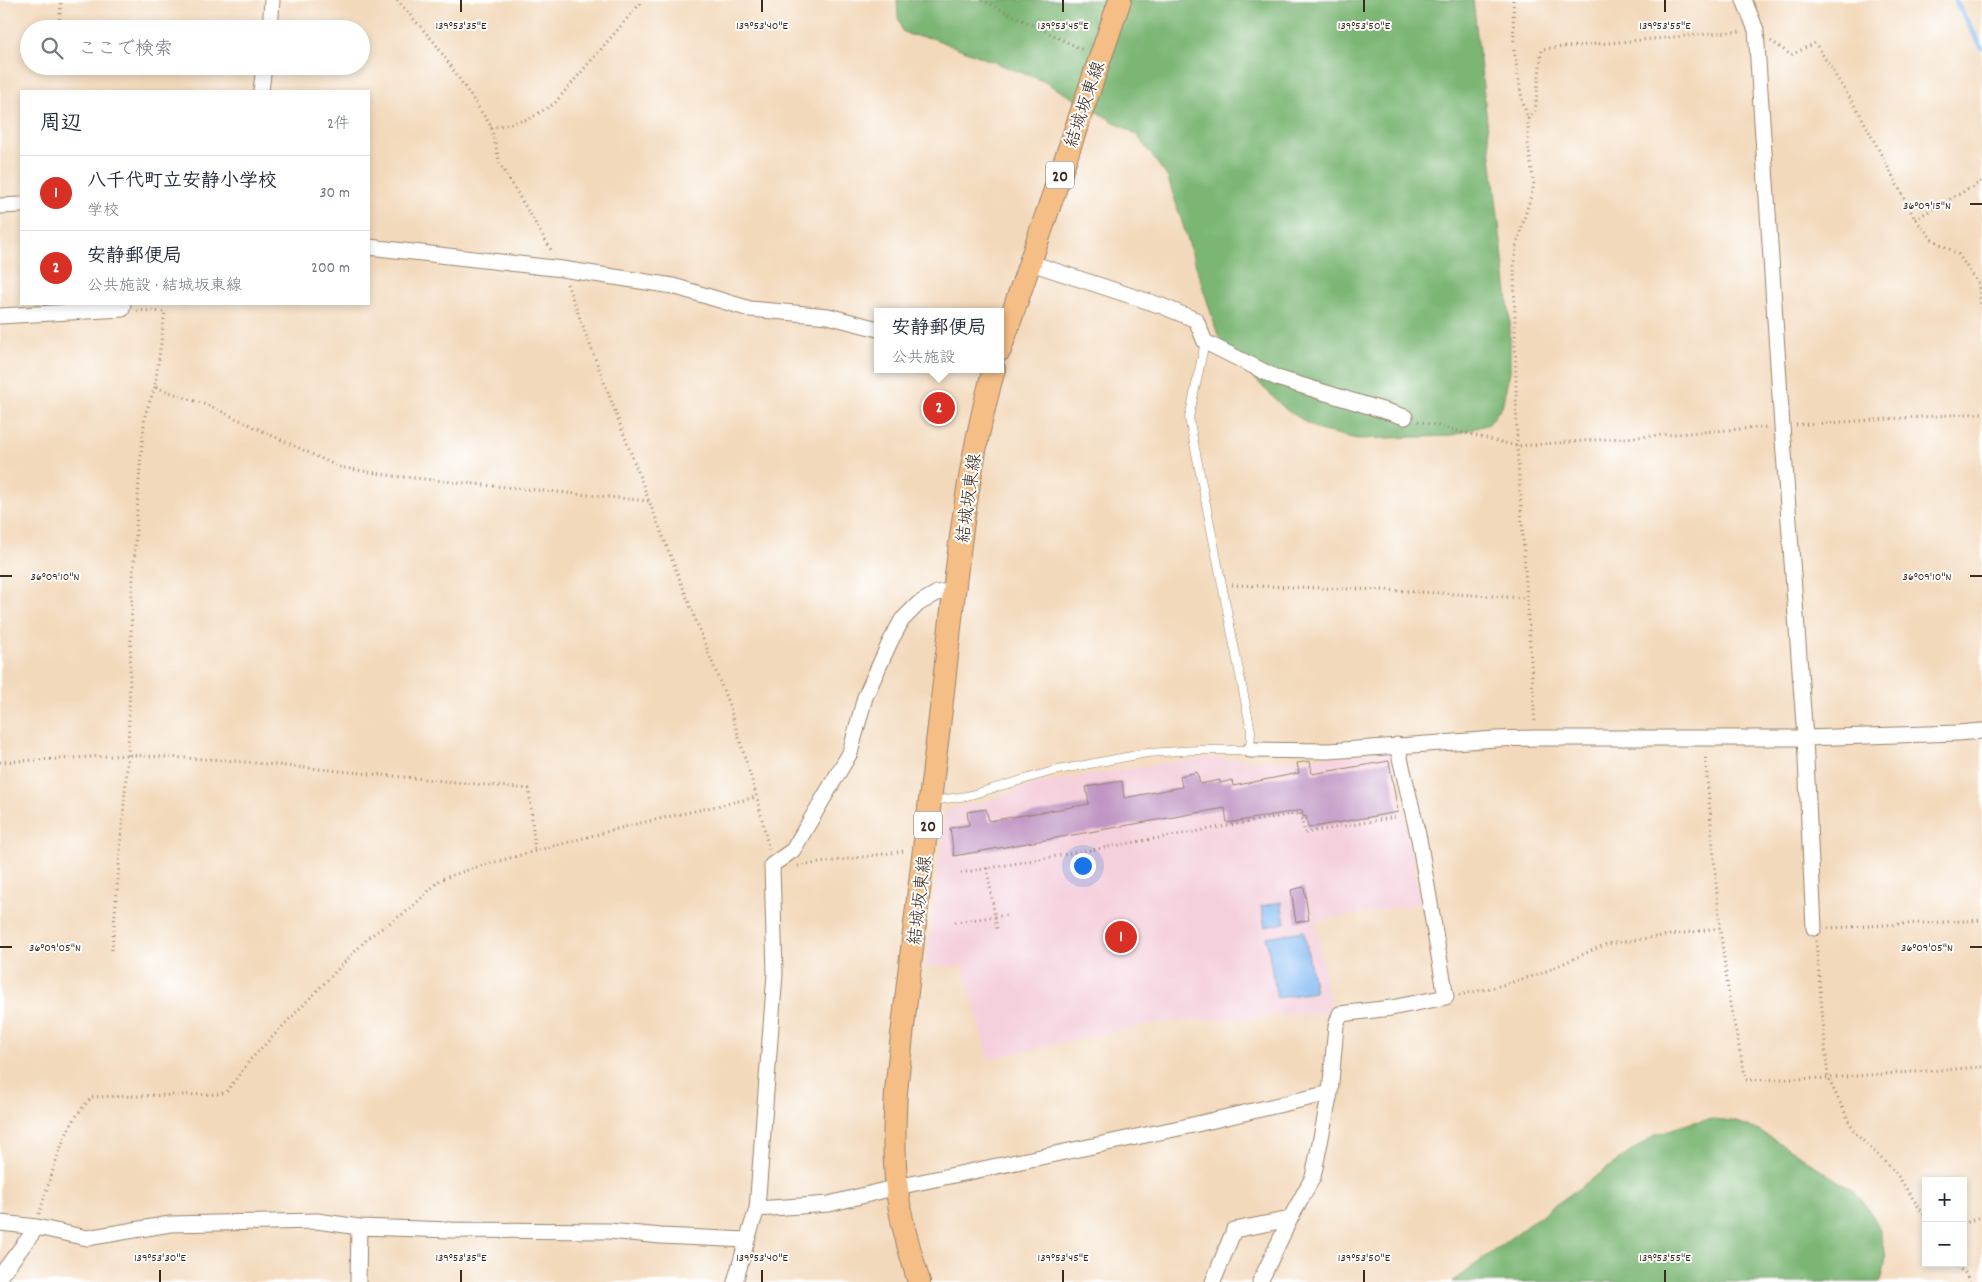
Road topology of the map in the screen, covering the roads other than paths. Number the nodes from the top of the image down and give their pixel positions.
1 (272, 0) edge
2 (1120, 0) edge
3 (1744, 0) edge
4 (271, 20) edge
5 (263, 75) edge
6 (261, 90) edge
7 (20, 205) edge
8 (0, 206) edge
9 (370, 246) edge
10 (1031, 263) junction
11 (122, 306) edge
12 (0, 316) edge
13 (874, 328) edge
14 (1004, 339) edge
15 (1205, 342) junction
16 (993, 373) edge
17 (1405, 417) road end
18 (954, 590) junction
19 (1982, 731) edge
20 (1805, 738) junction
21 (1397, 745) junction
22 (1250, 750) junction
23 (930, 802) junction
24 (1814, 928) road end
25 (1330, 1093) junction
26 (897, 1186) junction
27 (758, 1209) junction
28 (1290, 1219) junction
29 (0, 1223) edge
30 (37, 1227) junction
31 (359, 1227) junction
32 (747, 1240) junction
33 (0, 1276) edge
34 (358, 1282) edge
35 (735, 1282) edge
36 (919, 1282) edge
37 (1213, 1282) edge
38 (1260, 1282) edge

1 - 4 street
2 - 10 main road, 結城坂東線 / 20
3 - 20 street
5 - 6 street
7 - 8 street
9 - 13 street
10 - 14 main road, 結城坂東線 / 20
10 - 15 street
11 - 12 street
15 - 17 street
15 - 22 lane
16 - 18 main road, 結城坂東線 / 20
18 - 23 main road, 結城坂東線 / 20
18 - 27 street
19 - 20 street
20 - 21 street
20 - 24 street
21 - 22 street
21 - 25 street
22 - 23 lane
23 - 26 main road, 結城坂東線 / 20
25 - 26 street
25 - 28 street
26 - 27 street
26 - 36 main road, 結城坂東線 / 20
27 - 32 street
28 - 37 street
28 - 38 street
29 - 30 street
30 - 31 street
30 - 33 street
31 - 32 street
31 - 34 street
32 - 35 street

